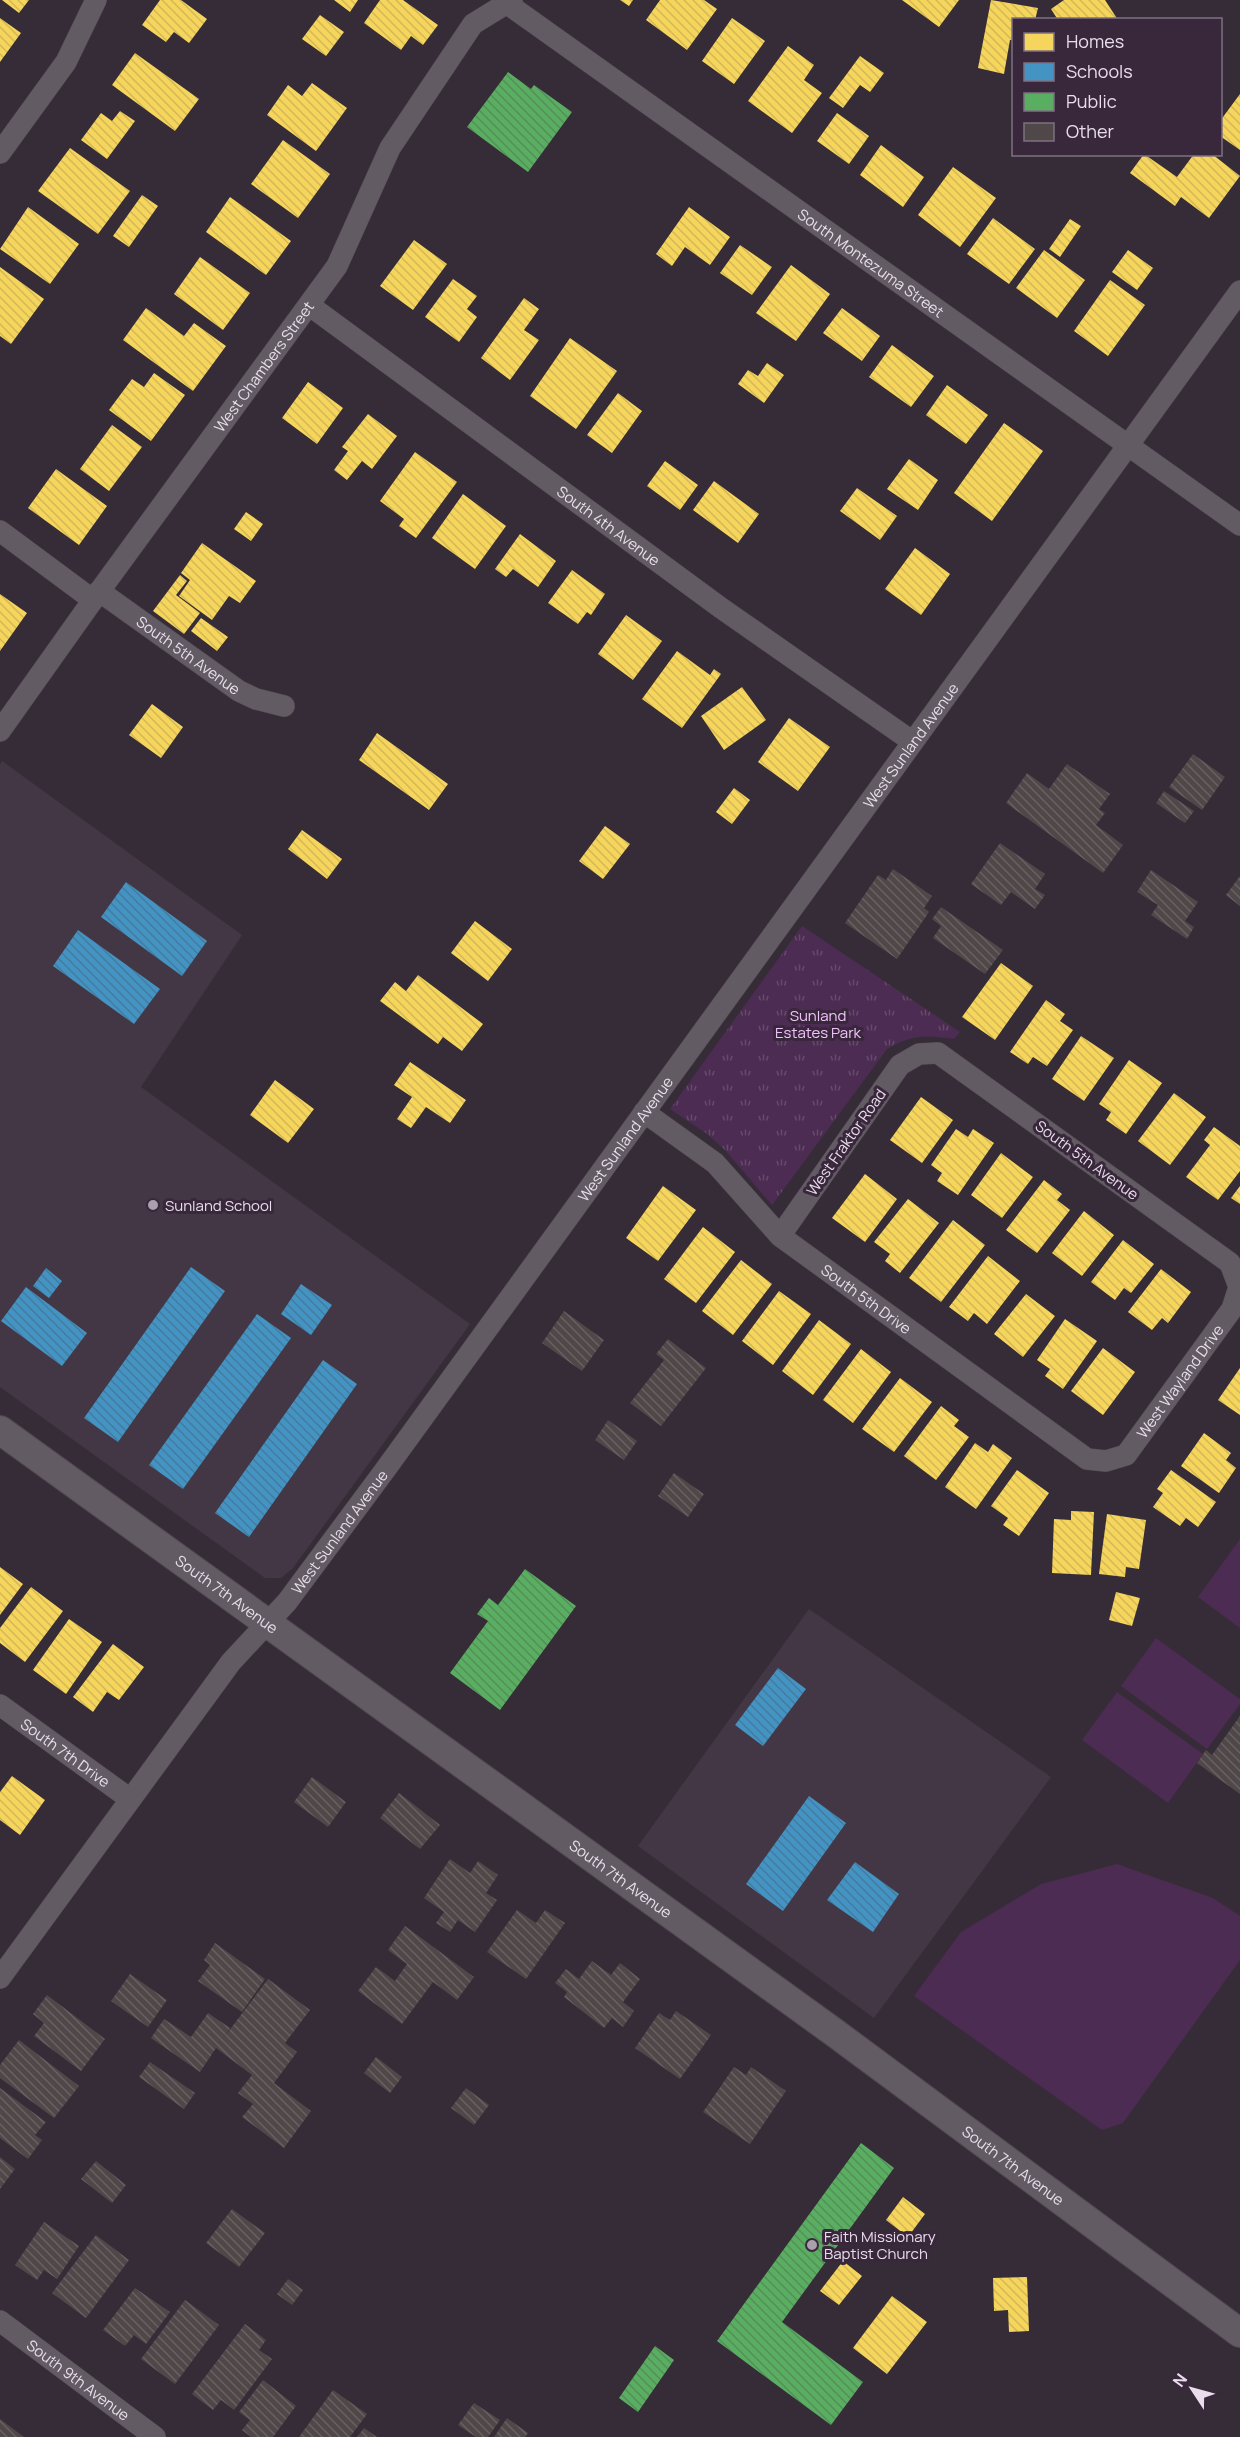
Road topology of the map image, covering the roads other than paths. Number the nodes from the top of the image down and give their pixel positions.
1 (96, 0) edge
2 (507, 1) edge
3 (0, 153) edge
4 (1240, 291) edge
5 (309, 305) junction
6 (1129, 444) junction
7 (1240, 525) edge
8 (0, 531) edge
9 (96, 596) junction
10 (284, 706) dead end
11 (0, 731) edge
12 (913, 742) junction
13 (919, 1054) joint
14 (645, 1112) junction
15 (780, 1236) junction
16 (1239, 1287) edge
17 (0, 1430) edge
18 (1106, 1461) joint
19 (267, 1623) junction
20 (0, 1705) edge
21 (130, 1799) junction
22 (0, 1978) edge
23 (0, 2321) edge
24 (1240, 2333) edge
25 (155, 2437) edge

1 - 3 street
2 - 5 street, West Chambers Street
2 - 6 street, South Montezuma Street
4 - 6 street, West Sunland Avenue
5 - 9 street, West Chambers Street
5 - 12 street, South 4th Avenue
6 - 7 street, South Montezuma Street
6 - 12 street, West Sunland Avenue
8 - 9 street, South 5th Avenue
9 - 10 street, South 5th Avenue
9 - 11 street, West Chambers Street
12 - 14 street, West Sunland Avenue
13 - 15 street, West Fraktor Road
13 - 16 street, South 5th Avenue
14 - 15 street, South 5th Drive
14 - 19 street, West Sunland Avenue
15 - 18 street, South 5th Drive
16 - 18 street, West Wayland Drive
17 - 19 main road, South 7th Avenue
19 - 21 street, West Sunland Avenue
19 - 24 main road, South 7th Avenue
20 - 21 street, South 7th Drive
21 - 22 street, West Sunland Avenue
23 - 25 street, South 9th Avenue

